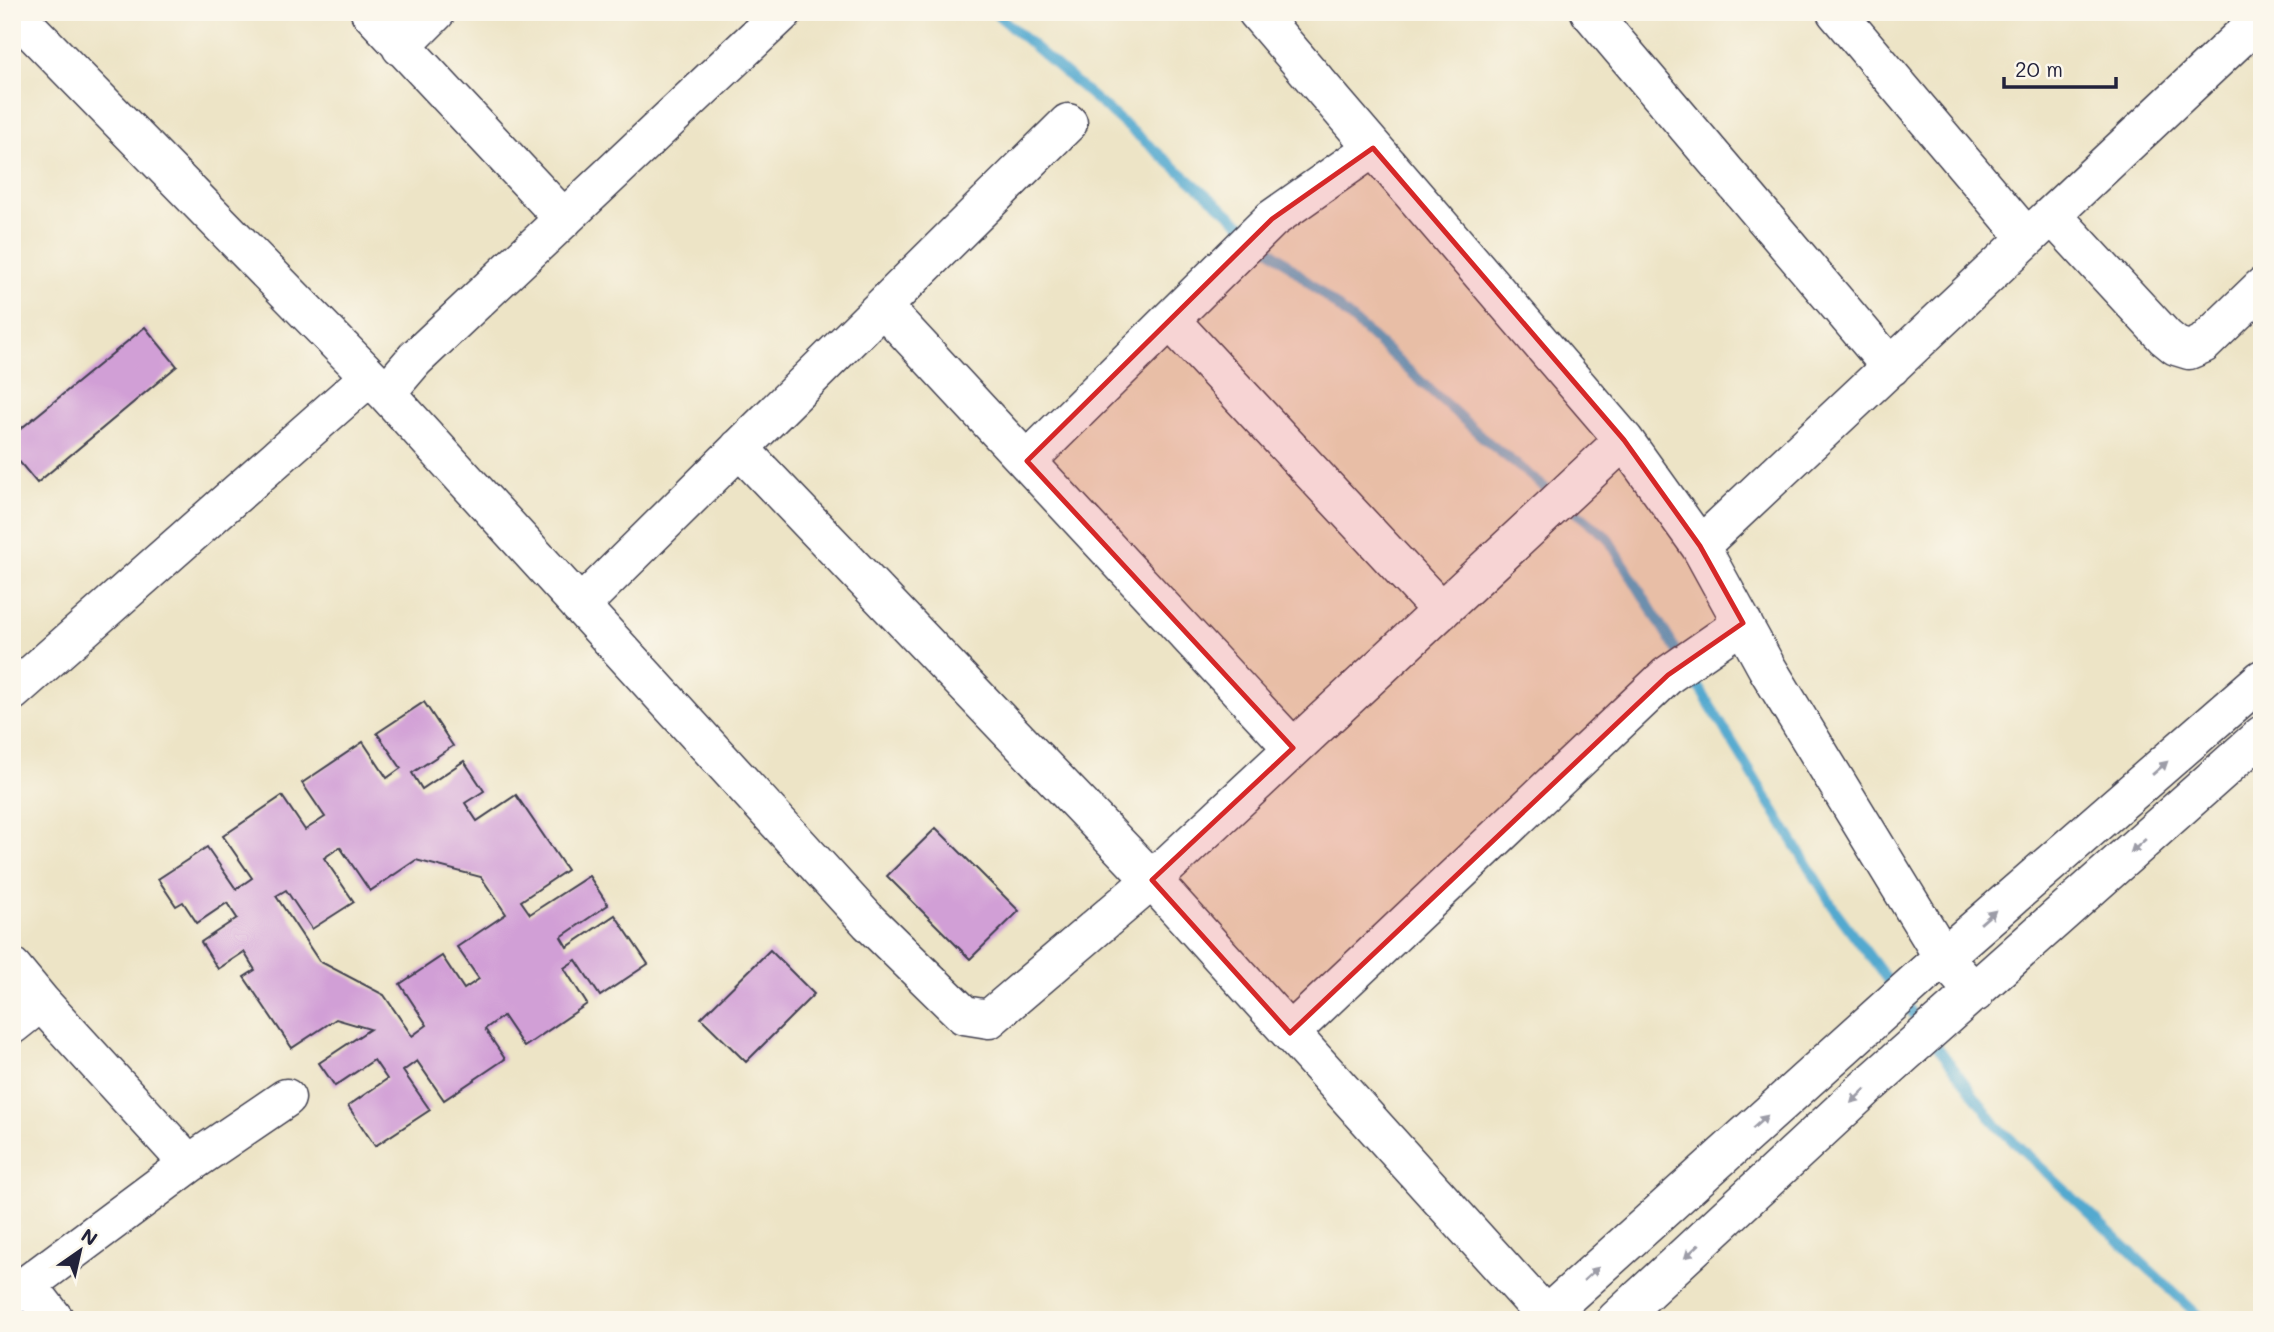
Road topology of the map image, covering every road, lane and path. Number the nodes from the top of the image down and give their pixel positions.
1 (13, 12) edge
2 (370, 12) edge
3 (436, 12) edge
4 (783, 12) edge
5 (1257, 12) edge
6 (1590, 12) edge
7 (1836, 12) edge
8 (2262, 17) edge
9 (401, 47) junction
10 (1068, 123) dead end
11 (1373, 148) junction
12 (564, 219) junction
13 (2039, 227) junction
14 (2262, 287) edge
15 (883, 307) junction
16 (1170, 320) junction
17 (1891, 367) junction
18 (377, 385) junction
19 (1624, 440) junction
20 (739, 448) junction
21 (1027, 461) junction
22 (1700, 547) junction
23 (580, 606) junction
24 (1441, 611) junction
25 (1742, 623) junction
26 (2262, 679) edge
27 (12, 692) edge
28 (2262, 735) edge
29 (1293, 748) junction
30 (1152, 880) junction
31 (12, 967) edge
32 (1931, 968) junction
33 (1975, 992) junction
34 (27, 1014) edge
35 (1290, 1033) junction
36 (286, 1098) dead end
37 (189, 1164) junction
38 (20, 1290) edge
39 (1543, 1318) edge
40 (55, 1320) edge
41 (1616, 1320) edge

1 - 18 street
2 - 9 street
3 - 9 street
4 - 12 street
5 - 11 street
6 - 17 street
7 - 13 street
8 - 13 street
9 - 12 street
10 - 15 street
11 - 16 street
11 - 19 street
12 - 18 street
13 - 14 street
13 - 17 street
15 - 20 street
15 - 21 street
16 - 21 street
16 - 24 street
17 - 22 street
18 - 23 street
18 - 27 street
19 - 22 street
19 - 24 street
20 - 23 street
20 - 30 street
21 - 29 street
22 - 25 street
23 - 30 street
24 - 29 street
25 - 32 street
25 - 35 street
32 -> 26 street
28 -> 33 street
29 - 30 street
30 - 35 street
31 - 34 street
32 - 33 street
39 -> 32 street
33 -> 41 street
34 - 37 street
35 - 39 street
36 - 37 street
37 - 38 street
38 - 40 street

